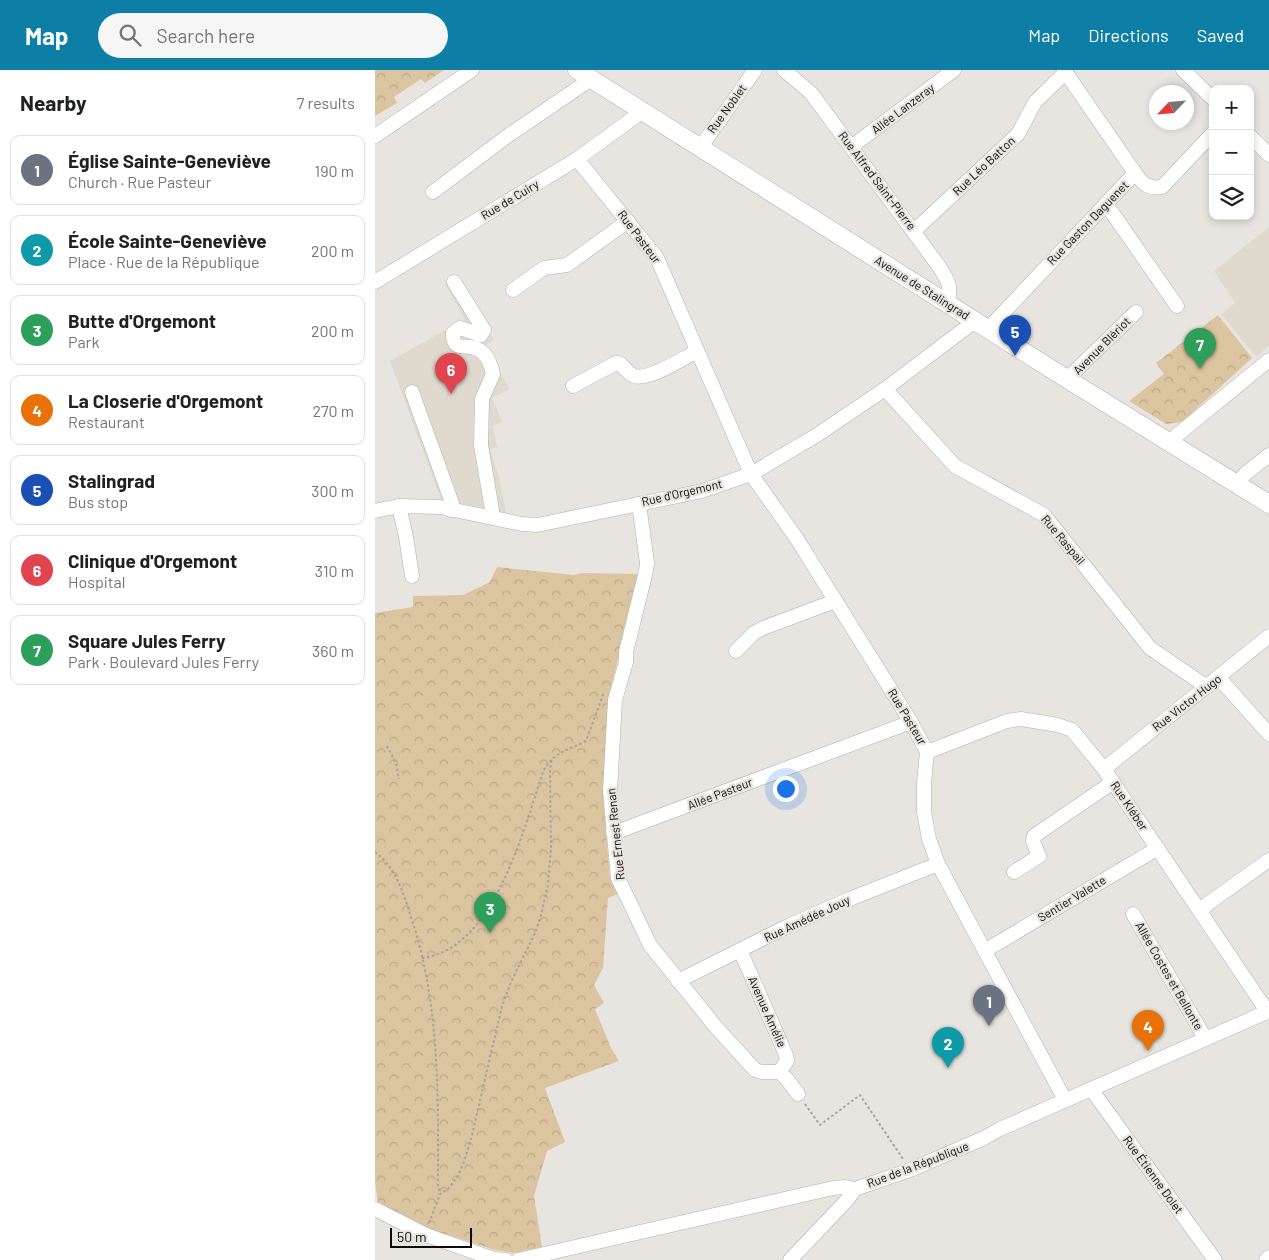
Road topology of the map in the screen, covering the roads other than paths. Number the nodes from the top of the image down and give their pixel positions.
1 (472, 70) edge
2 (755, 70) edge
3 (784, 70) edge
4 (954, 70) edge
5 (1183, 70) edge
6 (1065, 72) edge
7 (584, 75) edge
8 (1209, 96) edge
9 (641, 110) junction
10 (375, 136) edge
11 (1209, 137) edge
12 (1254, 140) edge
13 (851, 147) junction
14 (700, 148) junction
15 (1269, 155) edge
16 (577, 159) junction
17 (1135, 173) junction
18 (433, 192) dead end
19 (1106, 204) junction
20 (628, 221) junction
21 (914, 231) junction
22 (375, 282) edge
23 (454, 282) dead end
24 (513, 290) dead end
25 (947, 303) junction
26 (1177, 306) dead end
27 (1136, 312) dead end
28 (981, 325) junction
29 (694, 353) junction
30 (1269, 360) edge
31 (1067, 379) junction
32 (573, 386) dead end
33 (885, 389) junction
34 (412, 392) dead end
35 (1171, 444) junction
36 (1269, 455) edge
37 (751, 474) junction
38 (1237, 485) junction
39 (639, 504) junction
40 (1269, 504) edge
41 (399, 506) junction
42 (451, 510) junction
43 (375, 511) edge
44 (491, 517) junction
45 (412, 576) dead end
46 (835, 601) junction
47 (1269, 636) edge
48 (735, 650) dead end
49 (1219, 678) junction
50 (1207, 687) junction
51 (911, 722) junction
52 (1269, 734) edge
53 (927, 752) junction
54 (1104, 769) junction
55 (1113, 782) junction
56 (613, 832) junction
57 (1157, 848) junction
58 (1269, 860) edge
59 (938, 864) junction
60 (1014, 872) dead end
61 (1201, 912) junction
62 (1133, 914) dead end
63 (740, 950) junction
64 (985, 950) junction
65 (678, 981) junction
66 (1268, 1011) edge
67 (1205, 1038) junction
68 (779, 1072) junction
69 (1091, 1090) junction
70 (798, 1094) road end
71 (1065, 1100) junction
72 (855, 1189) junction
73 (375, 1209) edge
74 (478, 1257) edge
75 (1269, 1257) edge
76 (506, 1260) edge
77 (518, 1260) edge
78 (790, 1260) edge
79 (1215, 1260) edge
80 (1266, 1260) edge

1 - 10 street
2 - 14 street, Rue Noblet
3 - 13 street, Rue Alfred Saint-Pierre
4 - 13 street, Allée Lanzeray
5 - 8 street
6 - 17 street
6 - 21 street, Rue Léo Batton
7 - 9 main road, Avenue de Stalingrad
7 - 18 street
9 - 14 main road, Avenue de Stalingrad
9 - 16 street, Rue de Cuiry
11 - 17 street, Rue Gaston Daguenet
12 - 15 street
13 - 21 street, Rue Alfred Saint-Pierre
14 - 25 main road, Avenue de Stalingrad
16 - 20 street, Rue Pasteur
16 - 22 street, Rue de Cuiry
17 - 19 street, Rue Gaston Daguenet
19 - 26 street
19 - 28 street, Rue Gaston Daguenet
20 - 24 street
20 - 29 street, Rue Pasteur
21 - 25 street, Rue Alfred Saint-Pierre
23 - 44 street
25 - 28 main road, Avenue de Stalingrad
27 - 31 street, Avenue Blériot
28 - 31 main road, Avenue de Stalingrad
28 - 33 street, Rue d'Orgemont
29 - 32 street
29 - 37 street, Rue Pasteur
30 - 35 street
31 - 35 main road, Avenue de Stalingrad
33 - 37 street, Rue d'Orgemont
33 - 50 street, Rue Raspail
34 - 42 street
35 - 38 main road, Avenue de Stalingrad
36 - 38 street
37 - 39 street, Rue d'Orgemont
37 - 46 street, Rue Pasteur
38 - 40 main road, Avenue de Stalingrad
39 - 44 street, Rue d'Orgemont
39 - 56 street, Rue Ernest Renan
41 - 42 street, Rue d'Orgemont
41 - 43 street, Rue d'Orgemont
41 - 45 street
42 - 44 street, Rue d'Orgemont
46 - 48 street
46 - 51 street, Rue Pasteur
47 - 49 street, Rue Victor Hugo
49 - 50 street, Rue Victor Hugo
49 - 52 street
50 - 54 street, Rue Victor Hugo
51 - 53 street, Rue Pasteur
51 - 56 street, Allée Pasteur
53 - 54 street, Rue Kléber
53 - 59 street, Rue Pasteur
54 - 55 street, Rue Kléber
55 - 57 street, Rue Kléber
55 - 60 street
56 - 65 street, Rue Ernest Renan
57 - 61 street, Rue Kléber
57 - 64 street, Sentier Valette
58 - 61 street
59 - 63 street, Rue Amédée Jouy
59 - 64 street, Rue Pasteur
61 - 66 street, Rue Kléber
62 - 67 street, Allée Costes et Bellonte
63 - 65 street, Rue Amédée Jouy
63 - 68 street, Avenue Amélie
64 - 71 street, Rue Pasteur
65 - 68 street, Rue Ernest Renan
66 - 67 street, Rue de la République
67 - 69 street, Rue de la République
68 - 70 street
69 - 71 street, Rue de la République
69 - 79 street, Rue Étienne Dolet
71 - 72 street, Rue de la République
72 - 77 street, Rue de la République
72 - 78 street
73 - 74 street
74 - 76 street
75 - 80 street

